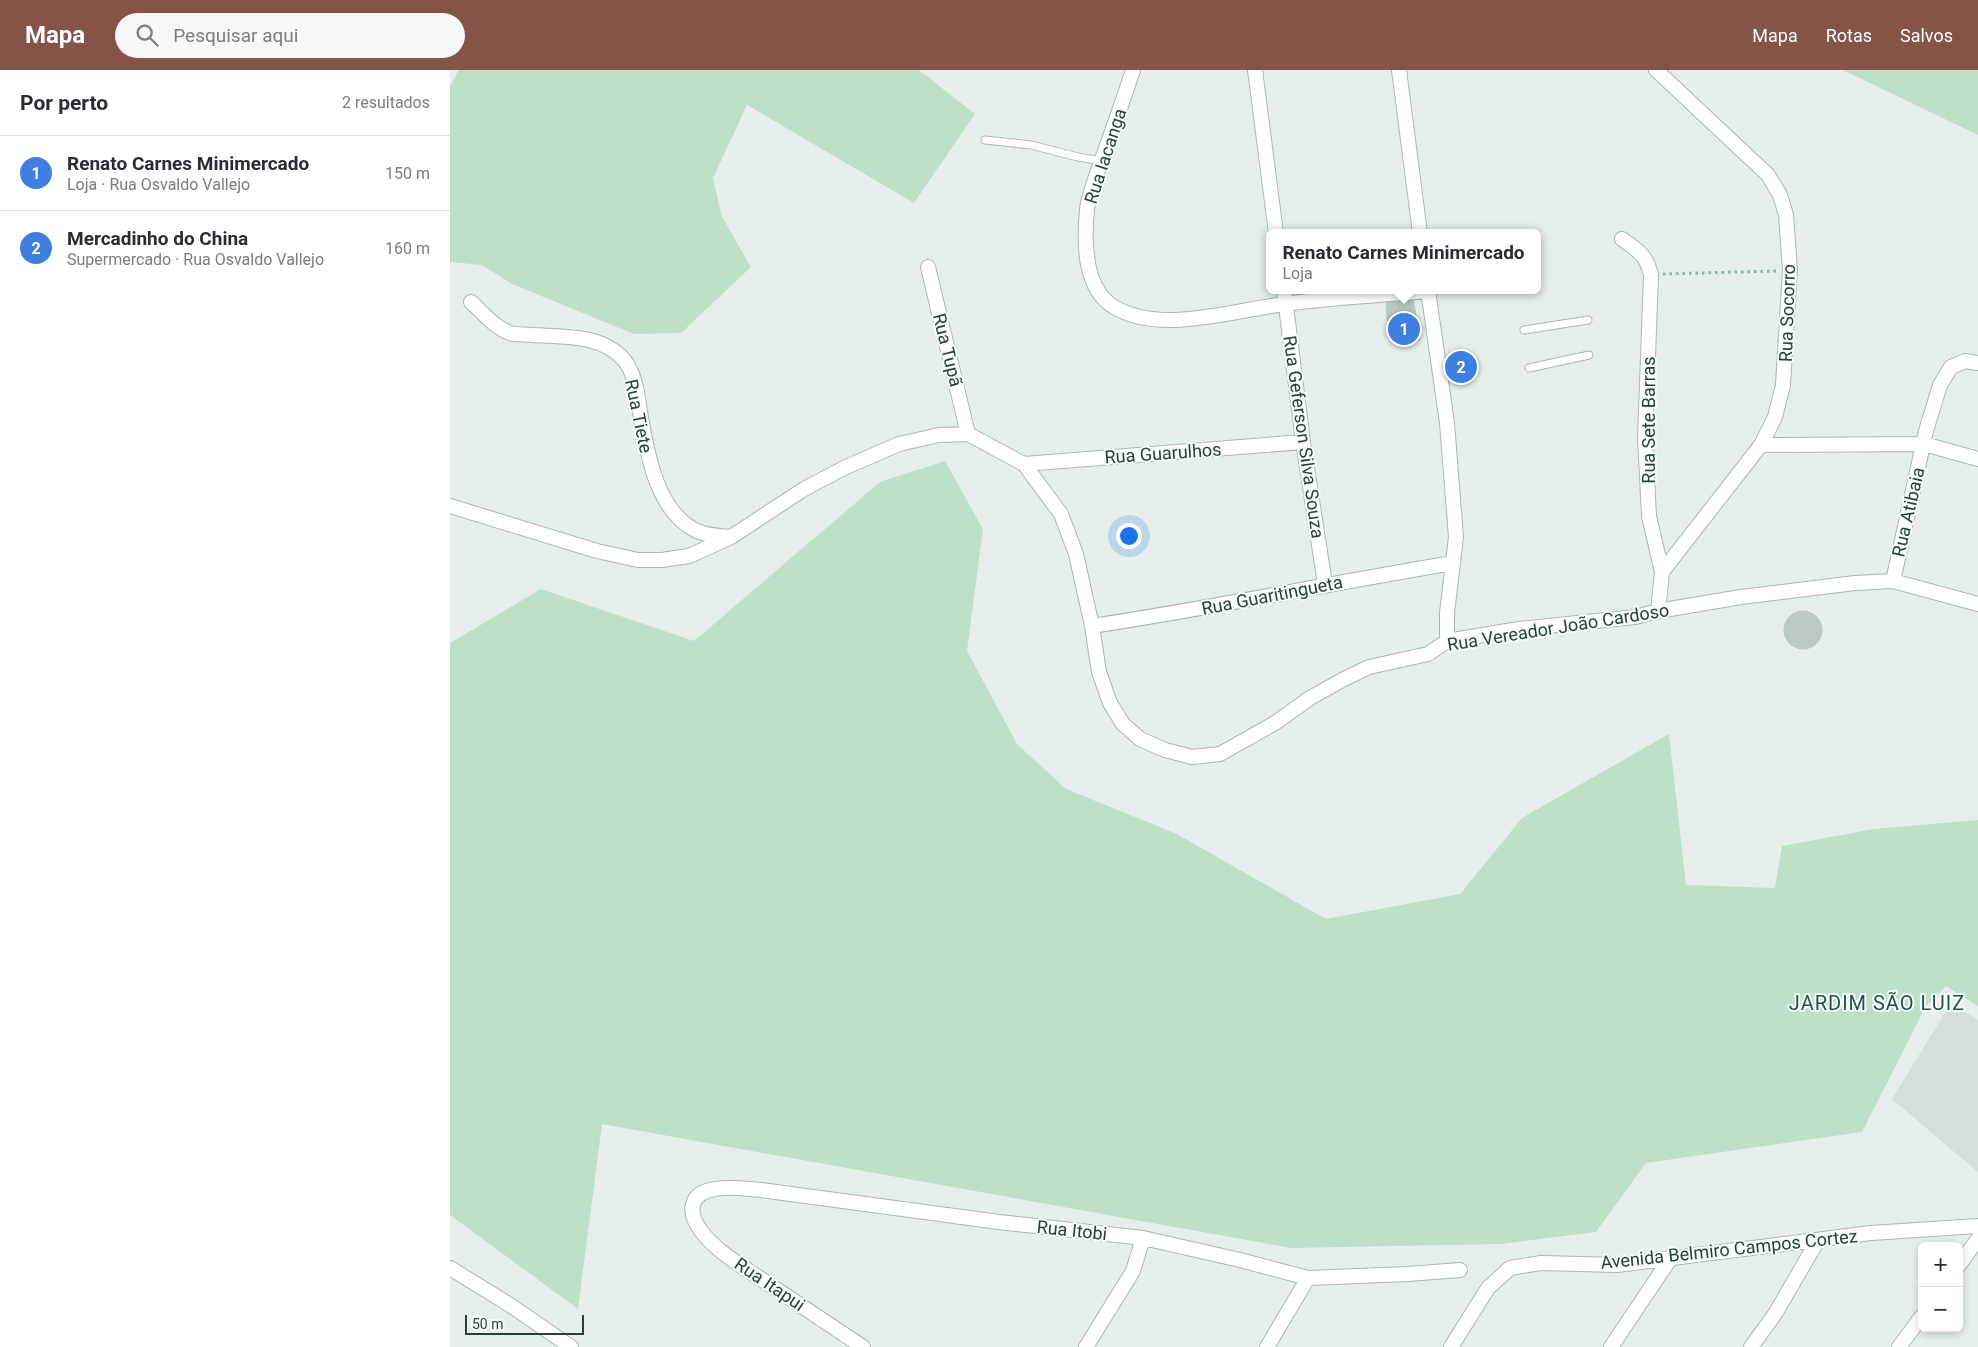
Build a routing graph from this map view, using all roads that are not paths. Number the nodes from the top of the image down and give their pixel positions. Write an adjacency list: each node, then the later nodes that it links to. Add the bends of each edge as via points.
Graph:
1 (1134, 70): 6 (street, Rua Iacanga)
2 (1255, 70): 7 (street)
3 (1399, 70): 8 (street)
4 (1656, 70): 23 (street, Rua Socorro, via 1768,175 1780,195 1786,215 1790,270 1784,385 1775,417)
5 (985, 140): 6 (lane, via 1031,145)
6 (1102, 161): 13 (street, Rua Iacanga, via 1087,208 1086,246 1090,273 1100,293 1113,306 1132,315 1156,320 1198,318)
7 (1275, 229)
8 (1419, 229)
9 (1622, 239): 29 (street, Rua Sete Barras, via 1641,253 1648,262 1651,275 1645,438 1649,516)
10 (928, 267): 20 (street, Rua Tupã)
11 (1346, 294): 13 (street, Rua Iacanga)
12 (1429, 294): 28 (street, via 1453,483 1456,537)
13 (1285, 297): 21 (street, Rua Geferson Silva Souza)
14 (471, 302): 27 (street, Rua Tiete, via 492,322 512,334 572,337 599,342 615,351 626,363 636,390 647,456 660,490 672,509 698,532)
15 (1588, 320): 16 (lane)
16 (1524, 330)
17 (1590, 355): 19 (lane)
18 (1978, 363): 22 (street, Rua Atibaia, via 1965,361 1951,367 1940,385)
19 (1529, 368)
20 (968, 434): 25 (street); 27 (street, via 939,435 899,444 846,467 804,489)
21 (1303, 442): 25 (street, Rua Guarulhos); 31 (street, Rua Geferson Silva Souza)
22 (1924, 444): 23 (street); 24 (street); 30 (street, Rua Atibaia)
23 (1761, 445): 29 (street, Rua Socorro)
24 (1978, 459)
25 (1024, 464): 34 (street, Rua Vereador João Cardoso, via 1061,514 1076,554)
26 (453, 509): 27 (street, via 638,560 689,556)
27 (731, 538)
28 (1452, 563): 31 (street, Rua Guaritingueta); 35 (street)
29 (1662, 572): 33 (street, Rua Sete Barras)
30 (1893, 581): 32 (street, Rua Vereador João Cardoso); 33 (street, Rua Vereador João Cardoso, via 1741,597)
31 (1325, 584): 34 (street, Rua Guaritingueta, via 1193,611)
32 (1978, 604)
33 (1658, 611): 35 (street, Rua Vereador João Cardoso, via 1635,617 1519,629)
34 (1092, 626): 35 (street, Rua Vereador João Cardoso, via 1099,672 1110,703 1123,724 1140,739 1192,757 1220,754 1344,679 1369,667 1428,654)
35 (1447, 641)
36 (692, 1209): 38 (street, Rua Itobi, via 696,1198 705,1191 736,1188); 48 (street, Rua Itapui, via 698,1227 717,1247)
37 (1978, 1226): 40 (street, Avenida Belmiro Campos Cortez, via 1871,1232)
38 (1143, 1238): 45 (street, Rua Itobi); 49 (street, via 1132,1271)
39 (1978, 1239): 42 (street)
40 (1818, 1240): 41 (street, Avenida Belmiro Campos Cortez); 53 (street, via 1775,1314)
41 (1670, 1259): 51 (street, Avenida Belmiro Campos Cortez, via 1616,1265 1541,1263 1510,1268 1488,1288); 52 (street)
42 (1963, 1260)
43 (450, 1268): 47 (street)
44 (1460, 1270): 45 (street, Rua Itobi)
45 (1308, 1278): 50 (street)
46 (1918, 1321): 54 (street)
47 (571, 1347)
48 (863, 1347)
49 (1086, 1347)
50 (1267, 1347)
51 (1451, 1347)
52 (1611, 1347)
53 (1751, 1347)
54 (1899, 1347)

